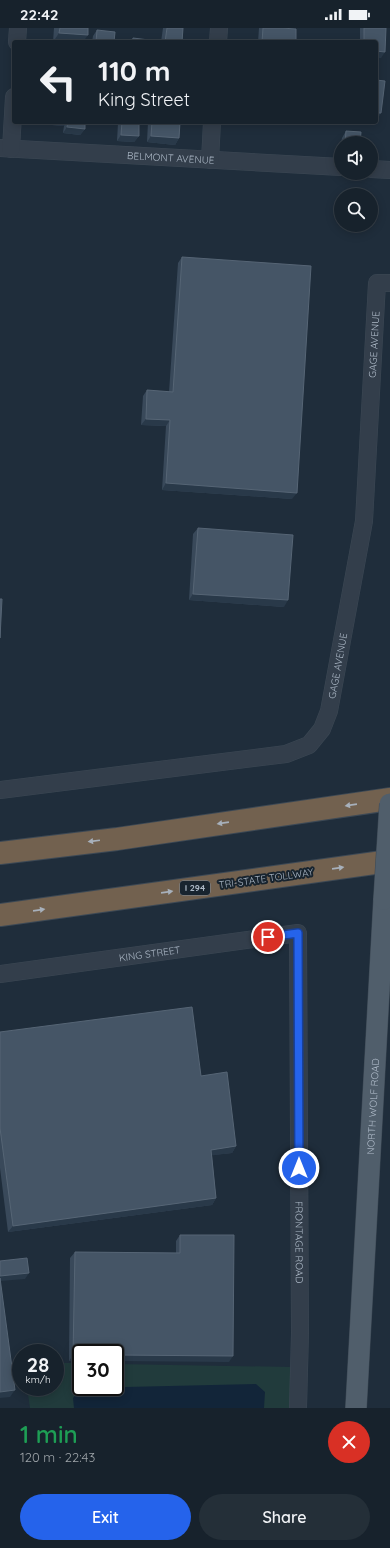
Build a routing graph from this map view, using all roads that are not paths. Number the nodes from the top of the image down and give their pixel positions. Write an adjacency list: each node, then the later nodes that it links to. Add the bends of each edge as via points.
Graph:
1 (18, 28): 3 (street)
2 (219, 28): 4 (street)
3 (17, 40)
4 (218, 40)
5 (12, 110): 7 (street)
6 (212, 124): 8 (street)
7 (6, 148): 8 (street, BELMONT AVENUE)
8 (210, 160): 9 (street, BELMONT AVENUE)
9 (334, 168)
10 (378, 169): 11 (street)
11 (390, 170)
12 (390, 283): 13 (street, GAGE AVENUE, via 377,283 364,521 329,711 322,729 309,744 286,754)
13 (0, 790)
14 (390, 799): 16 (highway, one-way to 16)
15 (390, 804): 22 (main road, NORTH WOLF ROAD, bridge)
16 (0, 853)
17 (390, 861): 18 (highway, TRI-STATE TOLLWAY / I 294, one-way to 17)
18 (0, 915)
19 (298, 933): 20 (street, KING STREET); 21 (street, FRONTAGE ROAD)
20 (0, 974)
21 (298, 1408)
22 (356, 1408)

